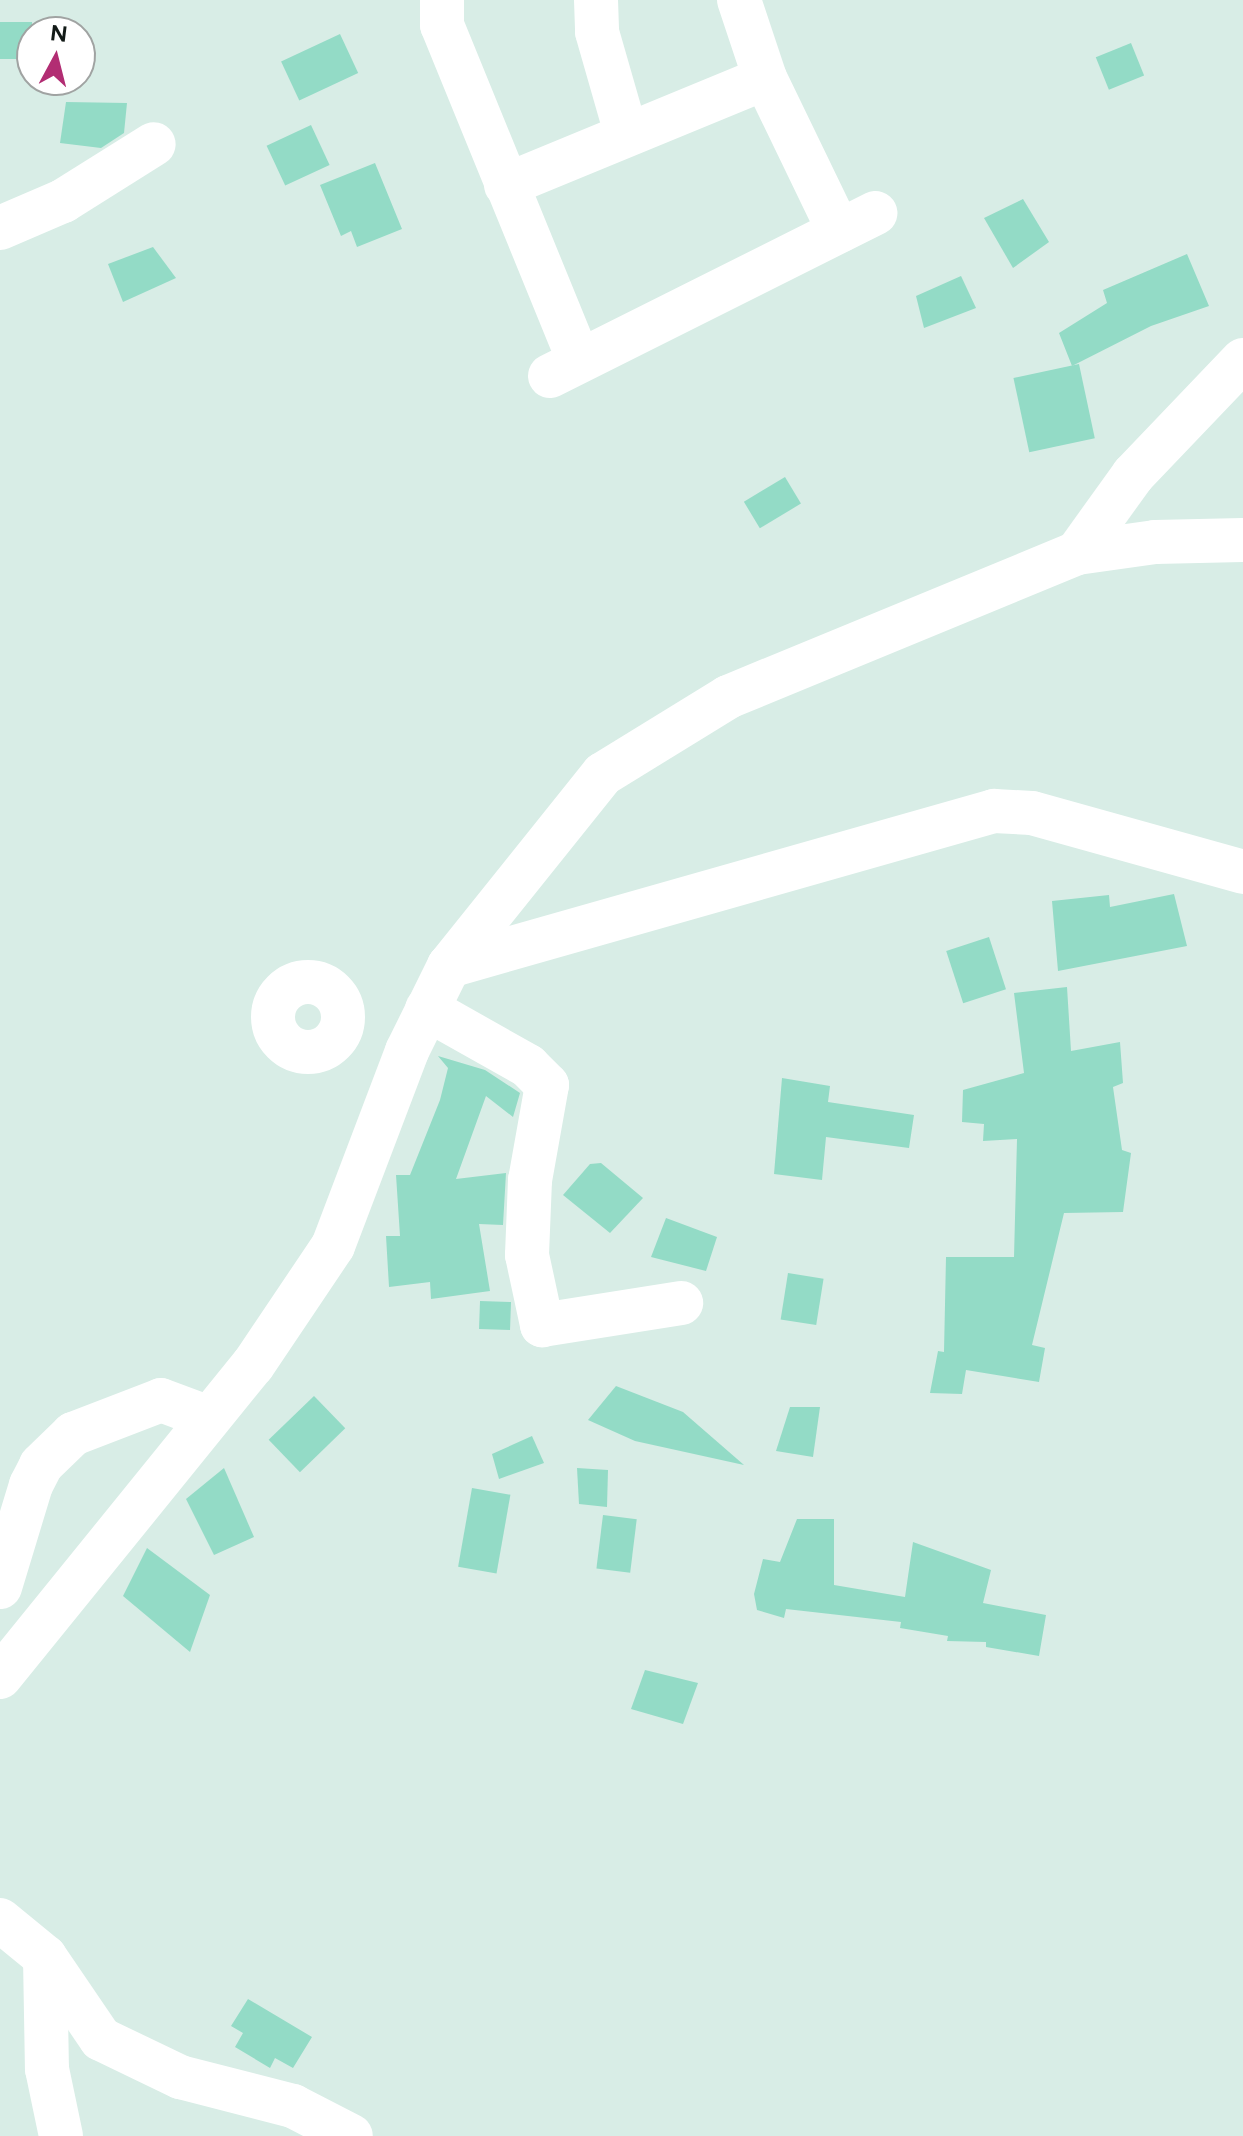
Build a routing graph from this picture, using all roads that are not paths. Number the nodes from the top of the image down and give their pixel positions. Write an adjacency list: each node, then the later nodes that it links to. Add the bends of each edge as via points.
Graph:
1 (442, 0): 7 (street, via 442,25)
2 (596, 0): 5 (street, via 597,32)
3 (739, 0): 4 (street)
4 (765, 78): 5 (street); 7 (street, via 858,222 564,368)
5 (626, 133): 7 (street)
6 (154, 144): 8 (street, via 63,201)
7 (506, 185)
8 (0, 228)
9 (1243, 360): 11 (street, via 1133,475)
10 (1243, 540): 11 (street, via 1155,542)
11 (1077, 553): 13 (street, via 850,642 728,697 603,774)
12 (1243, 872): 13 (street, via 1032,813 994,811)
13 (449, 966): 14 (street)
14 (427, 1009): 16 (street); 17 (street, via 528,1066 547,1085 530,1180 527,1255 542,1325)
15 (342, 1028): 16 (street)
16 (407, 1051): 18 (street, via 333,1246 253,1365)
17 (681, 1303)
18 (209, 1418): 19 (street, via 161,1400 142,1405 73,1434); 21 (street)
19 (16, 1487): 20 (street)
20 (0, 1587)
21 (0, 1677)
22 (0, 1920): 23 (street)
23 (45, 1957): 24 (street, via 47,2069); 25 (street, via 101,2039 180,2077 293,2106)
24 (61, 2136)
25 (351, 2136)

